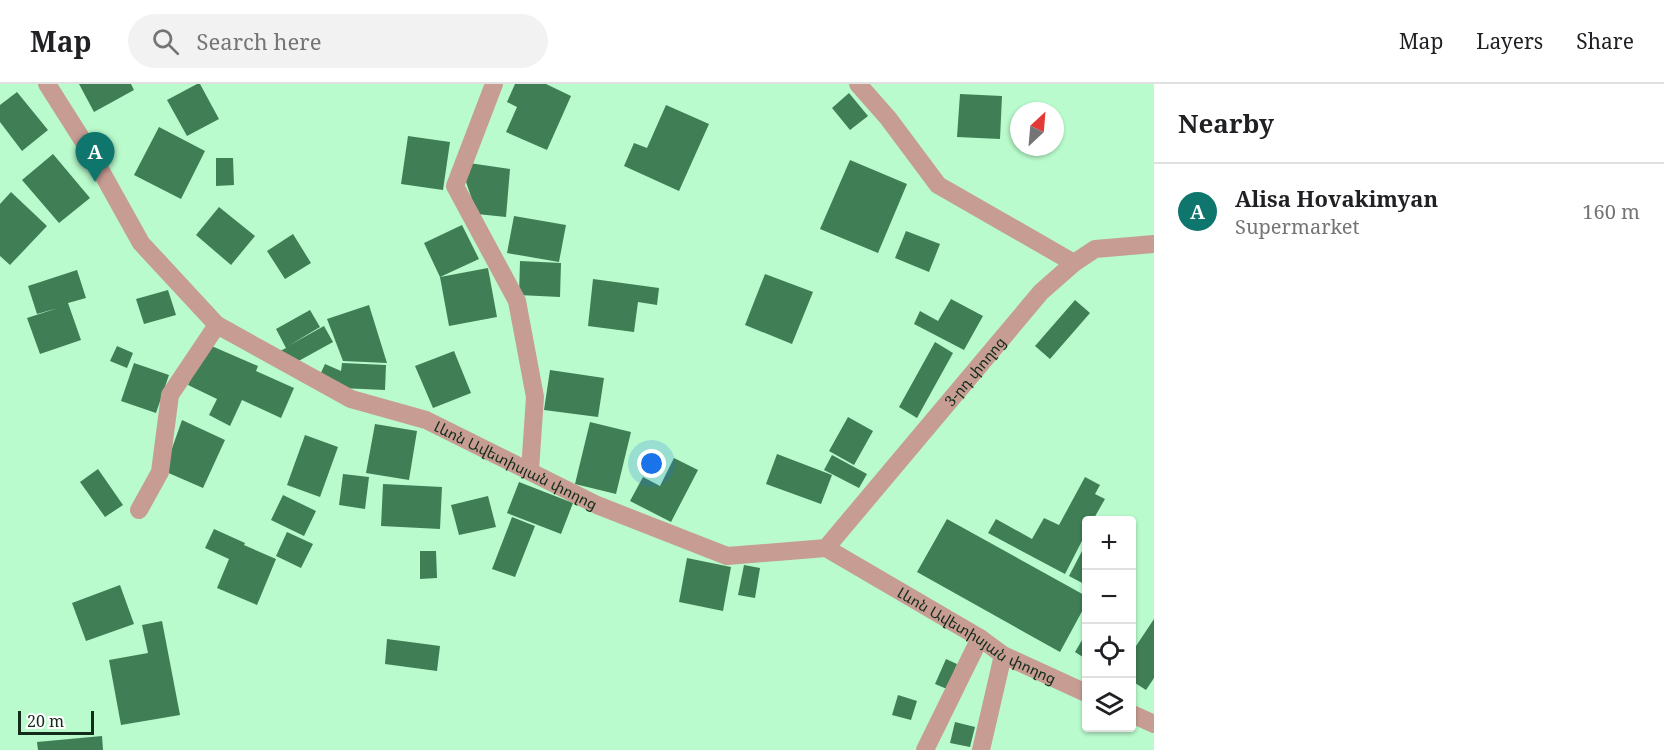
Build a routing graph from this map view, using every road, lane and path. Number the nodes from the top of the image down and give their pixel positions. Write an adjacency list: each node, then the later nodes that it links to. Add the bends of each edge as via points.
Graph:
1 (47, 84): 6 (street, Լևոն Ավետիսյան փողոց, via 141,243)
2 (494, 84): 7 (street, via 455,186 517,301 535,397)
3 (858, 84): 5 (street, via 939,184)
4 (1154, 244): 5 (street, 3-րդ փողոց, via 1095,249)
5 (1074, 263): 9 (street, 3-րդ փողոց, via 1041,292)
6 (217, 325): 7 (street, Լևոն Ավետիսյան փողոց, via 351,399 426,420); 8 (street, via 170,395 159,472)
7 (530, 470): 9 (street, Լևոն Ավետիսյան փողոց, via 597,505 727,556)
8 (139, 510)
9 (826, 548): 10 (street, Լևոն Ավետիսյան փողոց)
10 (980, 638): 11 (street, Լևոն Ավետիսյան փողոց); 15 (street)
11 (1002, 655): 12 (street, Լևոն Ավետիսյան փողոց); 16 (street)
12 (1082, 691)
13 (1136, 716): 14 (street)
14 (1154, 724)
15 (924, 750)
16 (981, 750)

